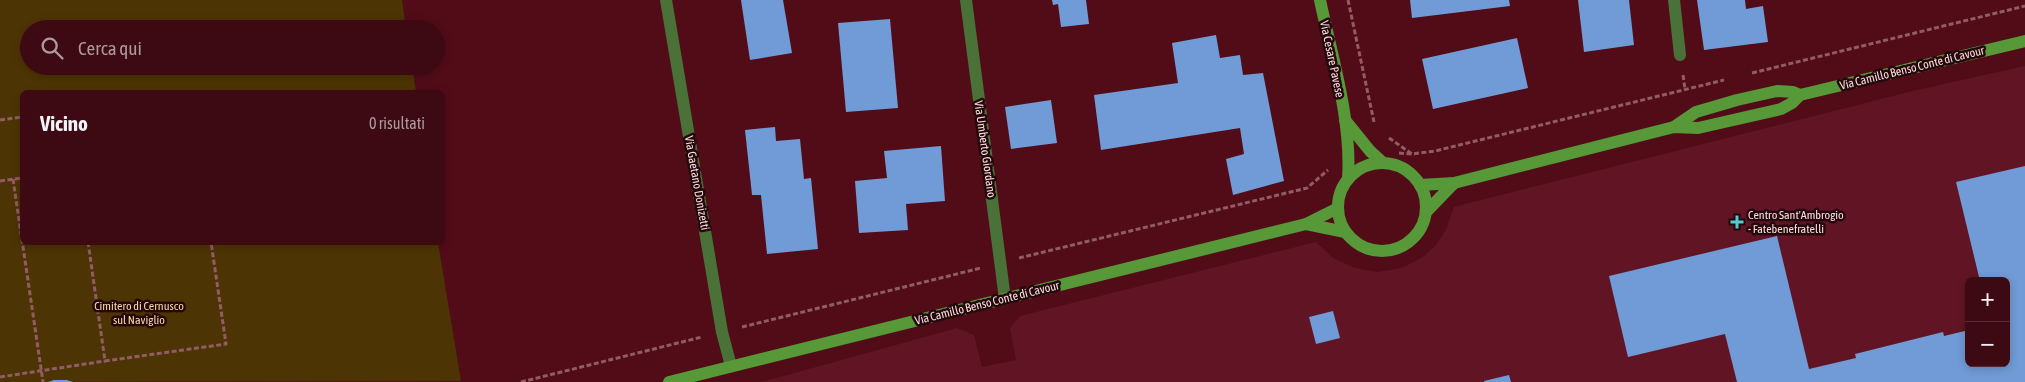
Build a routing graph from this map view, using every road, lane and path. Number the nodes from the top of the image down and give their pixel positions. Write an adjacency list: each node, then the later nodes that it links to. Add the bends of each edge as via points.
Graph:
1 (666, 0): 38 (street, Via Gaetano Donizetti)
2 (966, 0): 36 (street, Via Umberto Giordano)
3 (1320, 0): 13 (street, Via Cesare Pavese)
4 (1348, 0): 16 (path)
5 (1674, 0): 8 (street)
6 (2025, 6): 9 (path)
7 (2025, 41): 11 (street, Via Camillo Benso Conte di Cavour)
8 (1680, 55)
9 (1750, 74)
10 (1731, 78): 19 (path)
11 (1800, 96): 15 (street, Via Camillo Benso Conte di Cavour, via 1781,109 1698,128); 15 (street, Via Camillo Benso Conte di Cavour, via 1777,91 1737,100 1696,112)
12 (20, 117): 14 (path)
13 (1345, 119): 18 (street, Via Cesare Pavese); 20 (street, Via Cesare Pavese)
14 (0, 120)
15 (1674, 127): 26 (street, Via Camillo Benso Conte di Cavour)
16 (1375, 128)
17 (1382, 133): 19 (path)
18 (1370, 151): 19 (path); 21 (street, Via Cesare Pavese)
19 (1412, 154)
20 (1349, 160): 24 (street, Via Cesare Pavese); 36 (path, via 1329,169 1307,188)
21 (1383, 163): 24 (street, via 1365,166); 27 (street, via 1406,170)
22 (20, 178): 23 (path)
23 (13, 179): 25 (path); 31 (path)
24 (1348, 179): 28 (street, via 1339,194)
25 (0, 181)
26 (1454, 183): 27 (street, Via Camillo Benso Conte di Cavour); 29 (street)
27 (1420, 185): 29 (street)
28 (1338, 208): 30 (street, Via Camillo Benso Conte di Cavour); 32 (street)
29 (1426, 212): 32 (street, via 1418,233 1395,250 1382,252 1366,248)
30 (1306, 224): 32 (street, Via Camillo Benso Conte di Cavour); 37 (street, Via Camillo Benso Conte di Cavour)
31 (20, 227)
32 (1345, 232)
33 (23, 245): 41 (path)
34 (88, 245): 39 (path)
35 (211, 245): 39 (path, via 226,344)
36 (1000, 263): 37 (street, Via Umberto Giordano); 38 (path)
37 (1005, 299): 40 (street, Via Camillo Benso Conte di Cavour)
38 (722, 332): 40 (street, Via Gaetano Donizetti); 44 (path)
39 (105, 361): 41 (path)
40 (731, 366): 45 (street, Via Camillo Benso Conte di Cavour)
41 (41, 371): 42 (path); 43 (path)
42 (0, 377)
43 (43, 382)
44 (521, 382)
45 (669, 382)

